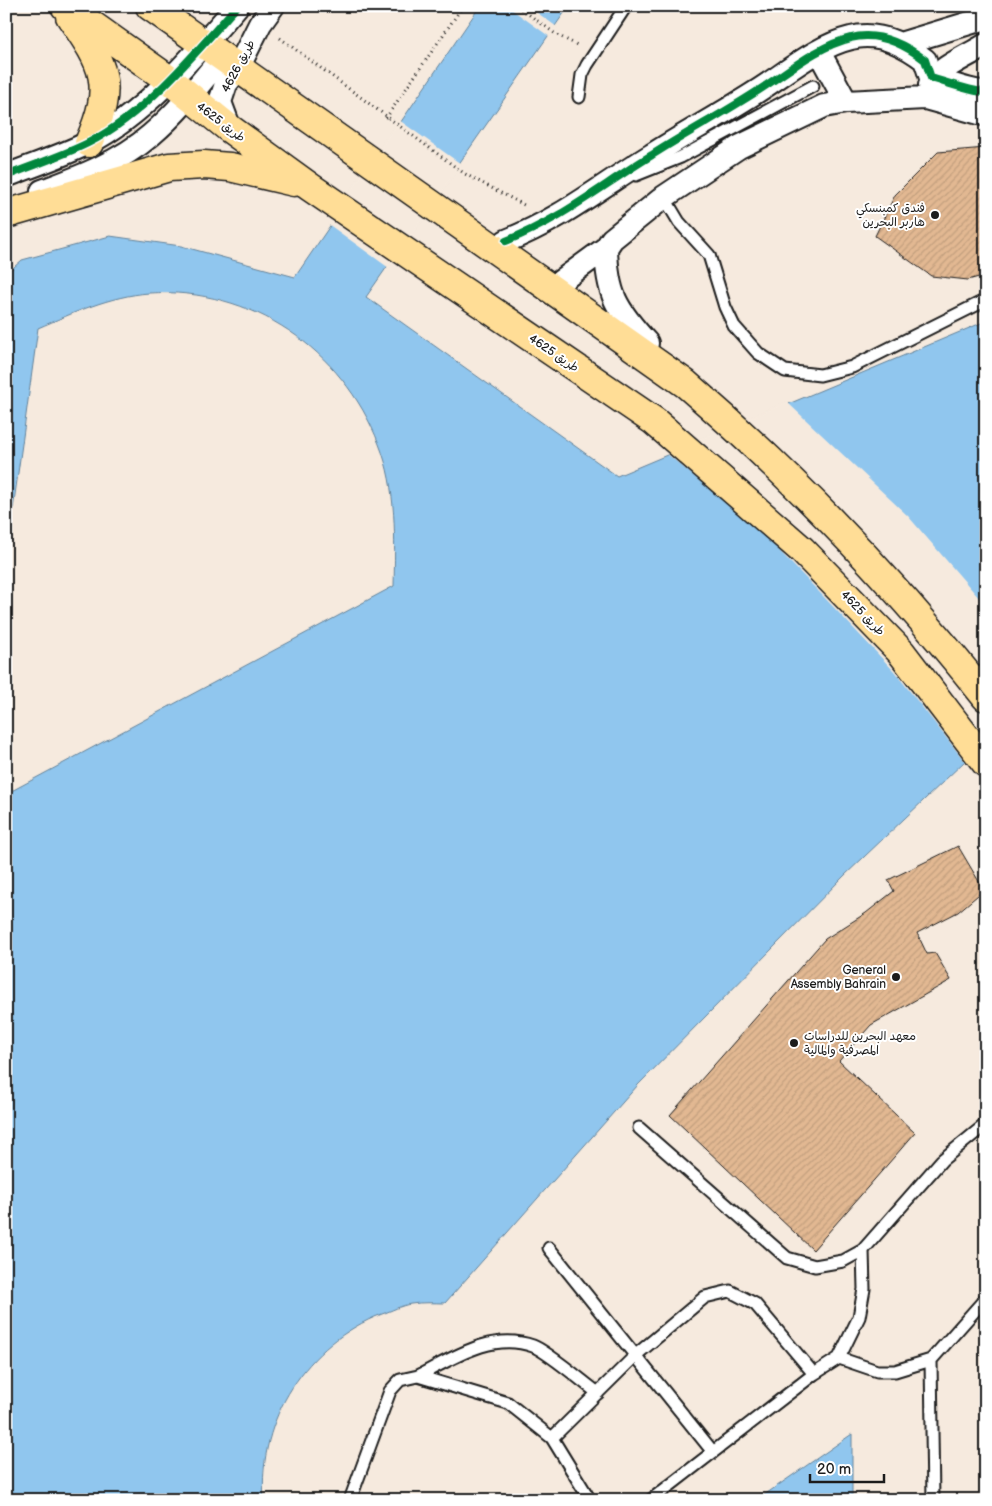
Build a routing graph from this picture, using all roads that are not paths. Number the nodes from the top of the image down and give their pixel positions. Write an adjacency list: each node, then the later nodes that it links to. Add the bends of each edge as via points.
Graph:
1 (64, 6): 11 (main road, طريق 4625); 19 (main road, via 101,67 104,101)
2 (150, 6): 10 (main road)
3 (237, 6): 10 (street, طريق 4626)
4 (626, 6): 14 (lane, via 594,52 582,75)
5 (266, 15): 10 (street, طريق 4626)
6 (986, 18): 7 (street)
7 (900, 44): 9 (street, via 874,36 851,38); 12 (street, via 925,60)
8 (986, 45): 12 (street)
9 (819, 52): 16 (street); 21 (street)
10 (220, 57): 11 (street, طريق 4626); 15 (street); 18 (street, طريق 4626, via 226,84 220,102); 25 (main road)
11 (168, 79): 15 (main road, طريق 4625); 19 (street, طريق 4626, via 136,112)
12 (928, 88): 13 (street, via 957,84 974,92); 16 (street); 17 (street)
13 (986, 92)
14 (579, 96)
15 (189, 97): 18 (main road, طريق 4625); 24 (street, via 131,150)
16 (846, 102): 23 (street, via 824,106 758,137)
17 (986, 115)
18 (230, 130): 22 (main road, طريق 4625)
19 (89, 143): 20 (street, طريق 4626)
20 (6, 176)
21 (613, 182): 26 (street, via 553,220); 27 (lane, via 681,157 816,91 630,216)
22 (310, 187): 24 (main road, via 230,167 204,164 169,167); 33 (main road, طريق 4625, via 654,421 802,550 900,652)
23 (664, 197): 27 (street); 29 (lane, via 679,222 709,254 734,326 758,353 785,371 820,374 852,367)
24 (6, 212)
25 (461, 226): 26 (street, via 483,228); 31 (main road, via 686,384)
26 (506, 241): 28 (street)
27 (609, 244): 28 (street); 30 (street, via 608,277 616,303)
28 (561, 281): 30 (street)
29 (986, 300)
30 (647, 343): 31 (street, via 704,385 722,406)
31 (724, 417): 32 (main road, via 831,521 930,626)
32 (986, 697)
33 (986, 763)
34 (986, 1124): 37 (lane, via 942,1160)
35 (639, 1128): 37 (lane, via 787,1258 815,1266 844,1261)
36 (549, 1248): 39 (lane)
37 (863, 1250): 40 (lane, via 864,1289 859,1317)
38 (986, 1298): 41 (lane)
39 (636, 1355): 42 (lane, via 705,1297 730,1291 755,1304); 44 (lane); 46 (lane)
40 (838, 1358): 41 (lane, via 877,1371 895,1372); 42 (lane)
41 (931, 1360): 50 (lane)
42 (814, 1374): 46 (lane)
43 (418, 1376): 44 (lane, via 478,1346 508,1341 534,1346); 45 (lane, via 508,1403); 47 (lane, via 400,1380 390,1392)
44 (598, 1393): 45 (lane)
45 (552, 1438): 48 (lane)
46 (713, 1452): 49 (lane)
47 (350, 1500)
48 (590, 1500)
49 (650, 1500)
50 (933, 1500)

